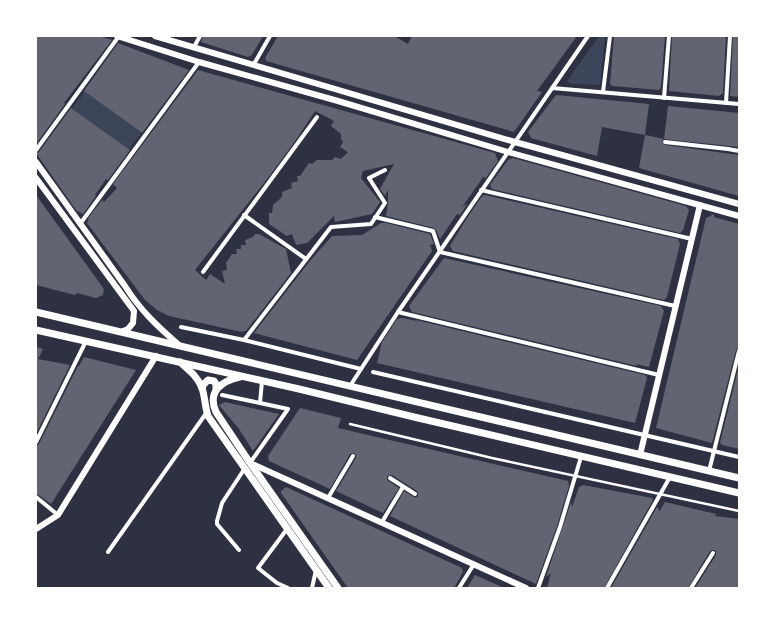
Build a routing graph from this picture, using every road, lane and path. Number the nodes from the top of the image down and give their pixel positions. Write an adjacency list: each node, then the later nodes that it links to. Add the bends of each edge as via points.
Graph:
1 (118, 36): 10 (street); 20 (street)
2 (155, 36): 9 (street)
3 (200, 36): 9 (street)
4 (270, 36): 11 (street)
5 (588, 36): 12 (street)
6 (610, 36): 13 (street)
7 (669, 36): 14 (street)
8 (730, 36): 15 (street)
9 (194, 47): 11 (street)
10 (198, 62): 22 (street); 32 (street)
11 (254, 64): 18 (street)
12 (552, 88): 13 (street); 18 (street)
13 (603, 92): 14 (street)
14 (664, 98): 15 (street)
15 (726, 103): 16 (street)
16 (739, 104)
17 (317, 117): 29 (street)
18 (515, 142): 22 (street); 27 (street)
19 (665, 142): 21 (street)
20 (36, 150)
21 (739, 151)
22 (508, 152): 26 (street); 28 (street)
23 (36, 162): 32 (street)
24 (385, 170): 31 (street, via 369,178 385,203)
25 (36, 178): 33 (street)
26 (481, 190): 34 (street); 35 (street)
27 (739, 204)
28 (700, 205): 30 (street); 34 (street)
29 (244, 215): 36 (street); 37 (street)
30 (739, 216)
31 (375, 217): 35 (street, via 433,231); 36 (street, via 371,224 331,227)
32 (80, 224): 33 (street); 46 (street, via 136,303 151,321)
33 (74, 231): 43 (street, via 134,311 133,323)
34 (692, 240): 38 (street)
35 (440, 252): 38 (street); 40 (street)
36 (306, 259): 44 (street)
37 (203, 272)
38 (675, 306): 52 (street)
39 (36, 312): 43 (main road)
40 (398, 312): 50 (street); 52 (street)
41 (181, 327): 44 (street)
42 (36, 330): 45 (main road)
43 (121, 332): 46 (main road)
44 (244, 340): 50 (street)
45 (86, 341): 48 (main road); 62 (street)
46 (179, 345): 55 (main road)
47 (739, 351): 63 (street)
48 (156, 356): 49 (main road); 81 (street)
49 (178, 361): 53 (main road); 56 (main road, via 192,372)
50 (361, 369): 55 (street)
51 (373, 372): 61 (street)
52 (659, 375): 61 (street)
53 (243, 377): 54 (main road); 57 (main road, via 225,382)
54 (262, 380): 58 (street); 66 (main road)
55 (350, 386): 64 (main road)
56 (202, 388): 57 (main road, via 208,380 214,381); 59 (main road)
57 (219, 393): 58 (street); 68 (main road, via 213,398 213,405)
58 (260, 403): 68 (street, via 288,409)
59 (207, 412): 68 (main road); 86 (street)
60 (350, 424): 70 (lane, via 484,457)
61 (645, 435): 63 (street); 64 (street)
62 (36, 442)
63 (715, 452): 67 (street); 69 (street)
64 (640, 455): 69 (main road)
65 (353, 456): 79 (street)
66 (581, 456): 70 (street); 71 (main road)
67 (739, 457)
68 (247, 466): 79 (street); 84 (main road); 85 (street, via 222,503 217,521); 93 (main road)
69 (709, 471): 73 (main road)
70 (576, 476): 77 (lane); 96 (street)
71 (670, 477): 75 (main road); 77 (street)
72 (390, 478): 74 (street)
73 (739, 478)
74 (403, 487): 76 (street); 82 (street)
75 (739, 493)
76 (415, 494)
77 (661, 494): 80 (lane); 97 (street)
78 (36, 497): 81 (street)
79 (328, 498): 82 (street)
80 (739, 511)
81 (58, 515): 83 (street)
82 (382, 522): 88 (street)
83 (36, 529)
84 (287, 530): 89 (main road); 90 (street, via 258,568)
85 (238, 550)
86 (108, 552)
87 (713, 553): 98 (street)
88 (474, 564): 94 (street); 95 (street)
89 (316, 570): 91 (street); 92 (main road)
90 (288, 588)
91 (312, 588)
92 (329, 588)
93 (338, 588)
94 (459, 588)
95 (526, 588)
96 (538, 588)
97 (607, 588)
98 (691, 588)

